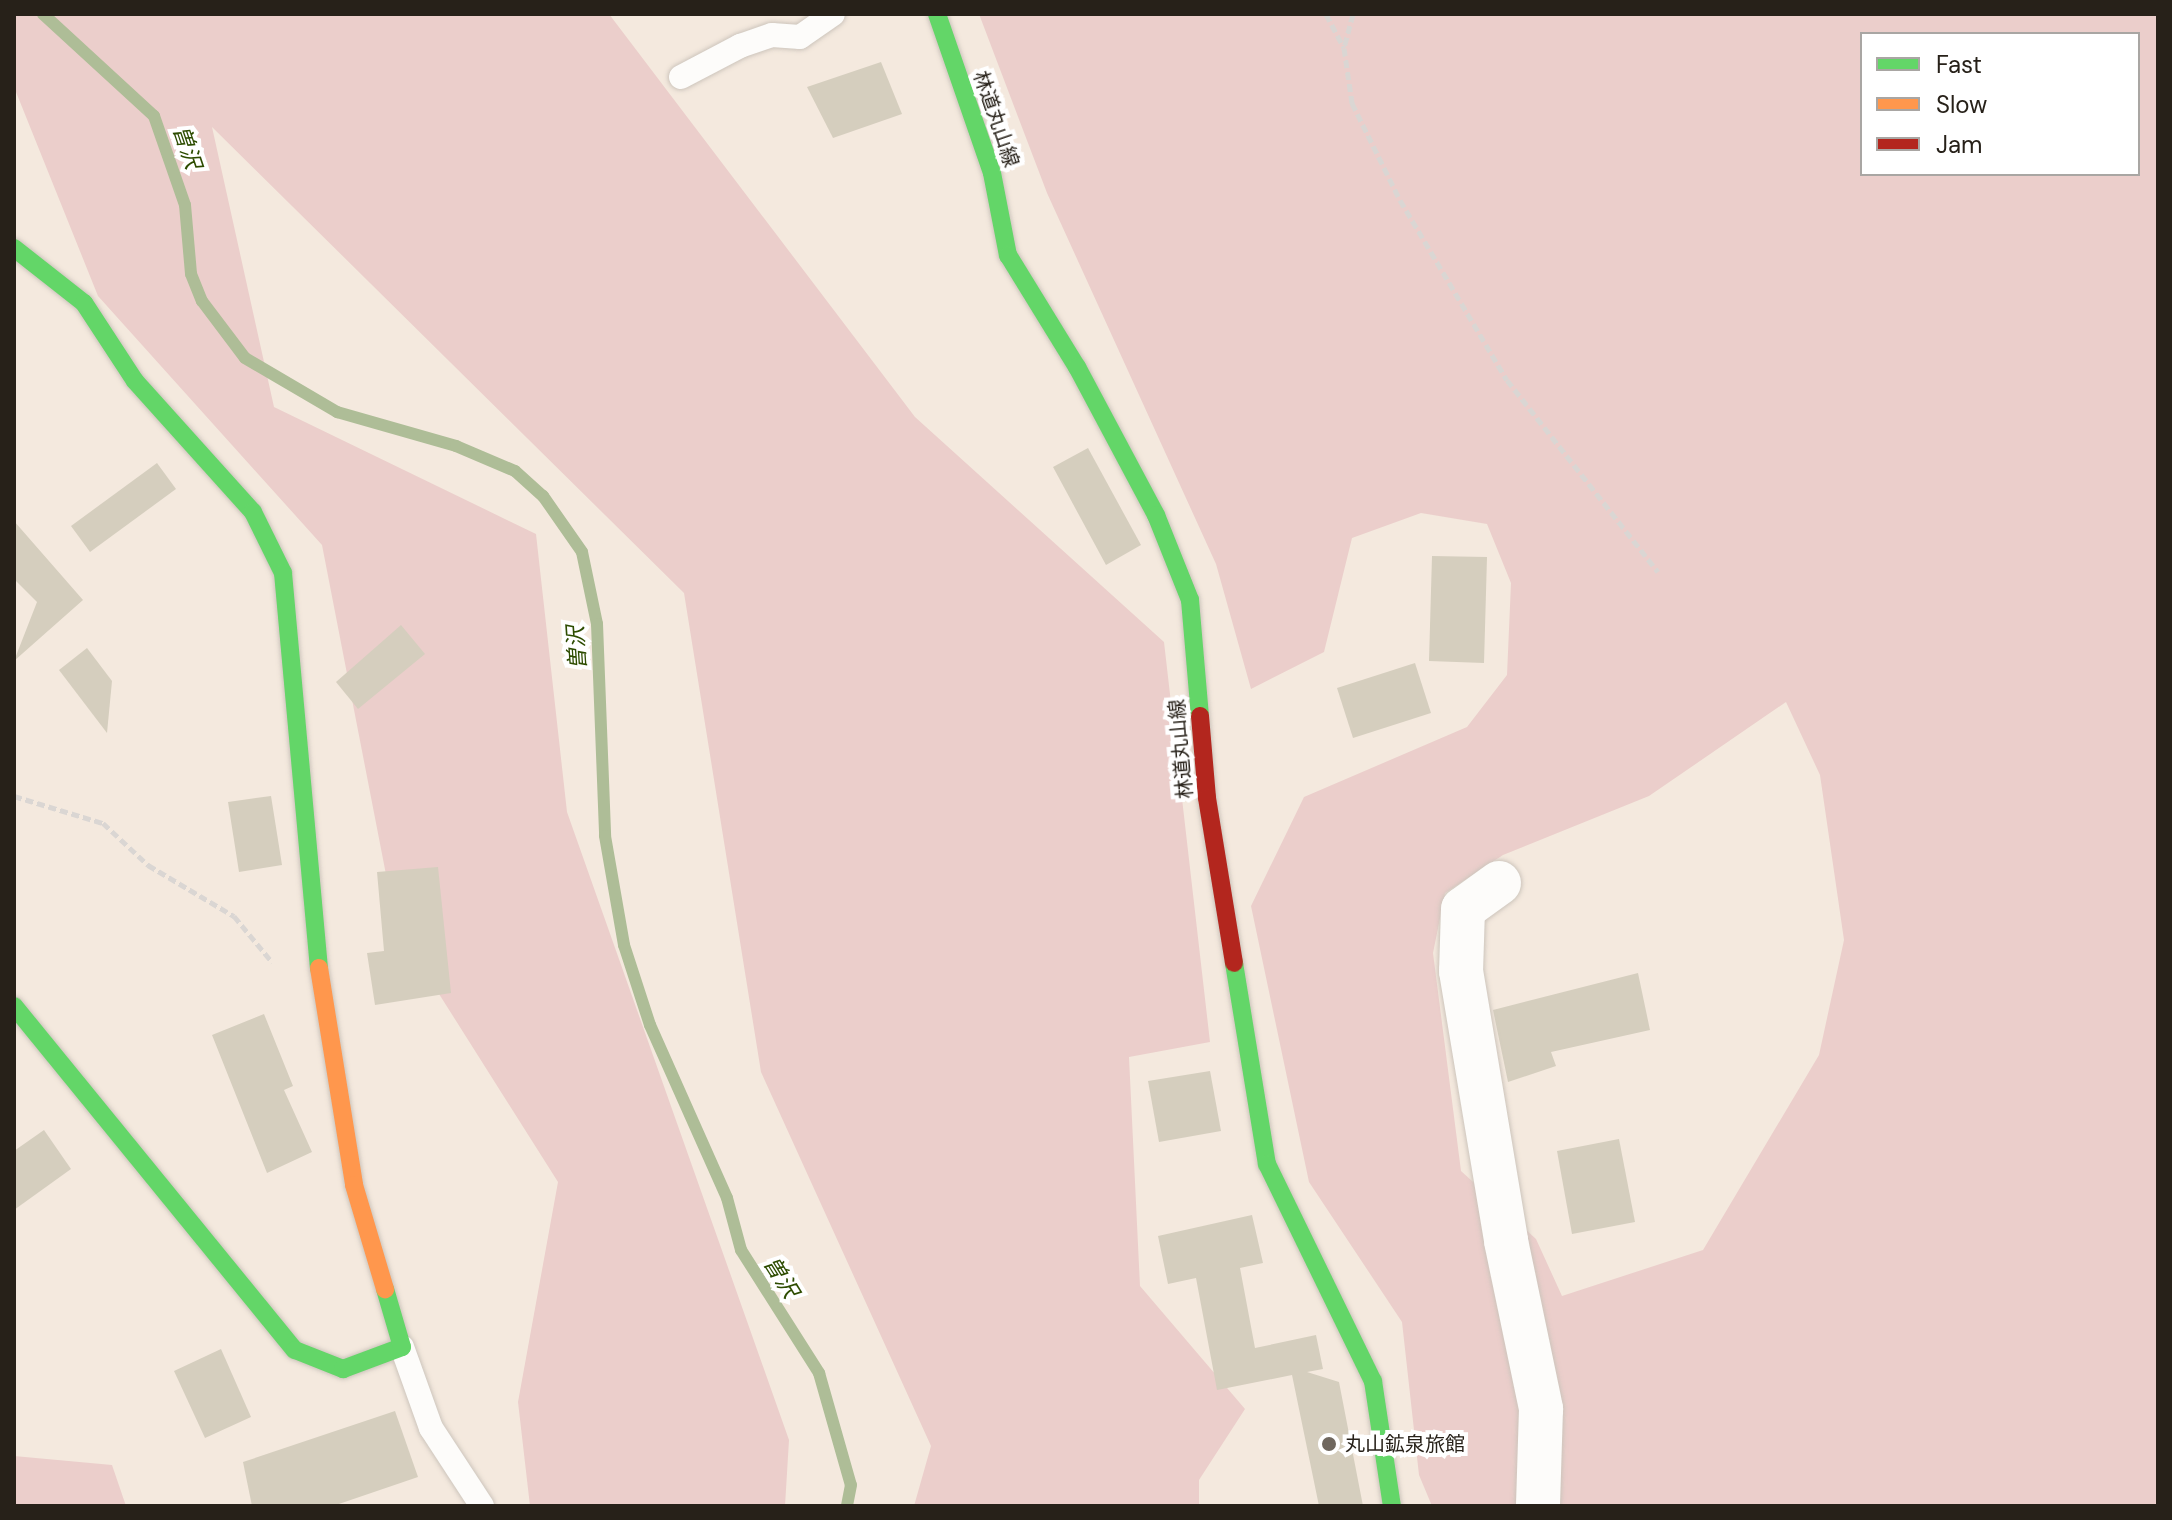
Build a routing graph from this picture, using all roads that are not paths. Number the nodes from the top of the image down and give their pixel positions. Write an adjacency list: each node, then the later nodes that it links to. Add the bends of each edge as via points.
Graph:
1 (833, 14): 3 (lane, via 800,37 772,35)
2 (937, 14): 9 (street, 林道丸山線, via 992,173 1008,255 1077,367 1156,515 1190,600 1207,798 1267,1164 1373,1381)
3 (681, 77)
4 (14, 248): 7 (street, via 84,303 135,381 253,512 283,573 314,934 354,1185)
5 (1499, 883): 10 (street, via 1463,909 1461,971 1506,1241 1541,1409)
6 (14, 1006): 7 (street, via 295,1350 343,1369)
7 (402, 1347): 8 (lane, via 431,1428)
8 (482, 1506)
9 (1392, 1506)
10 (1538, 1506)

